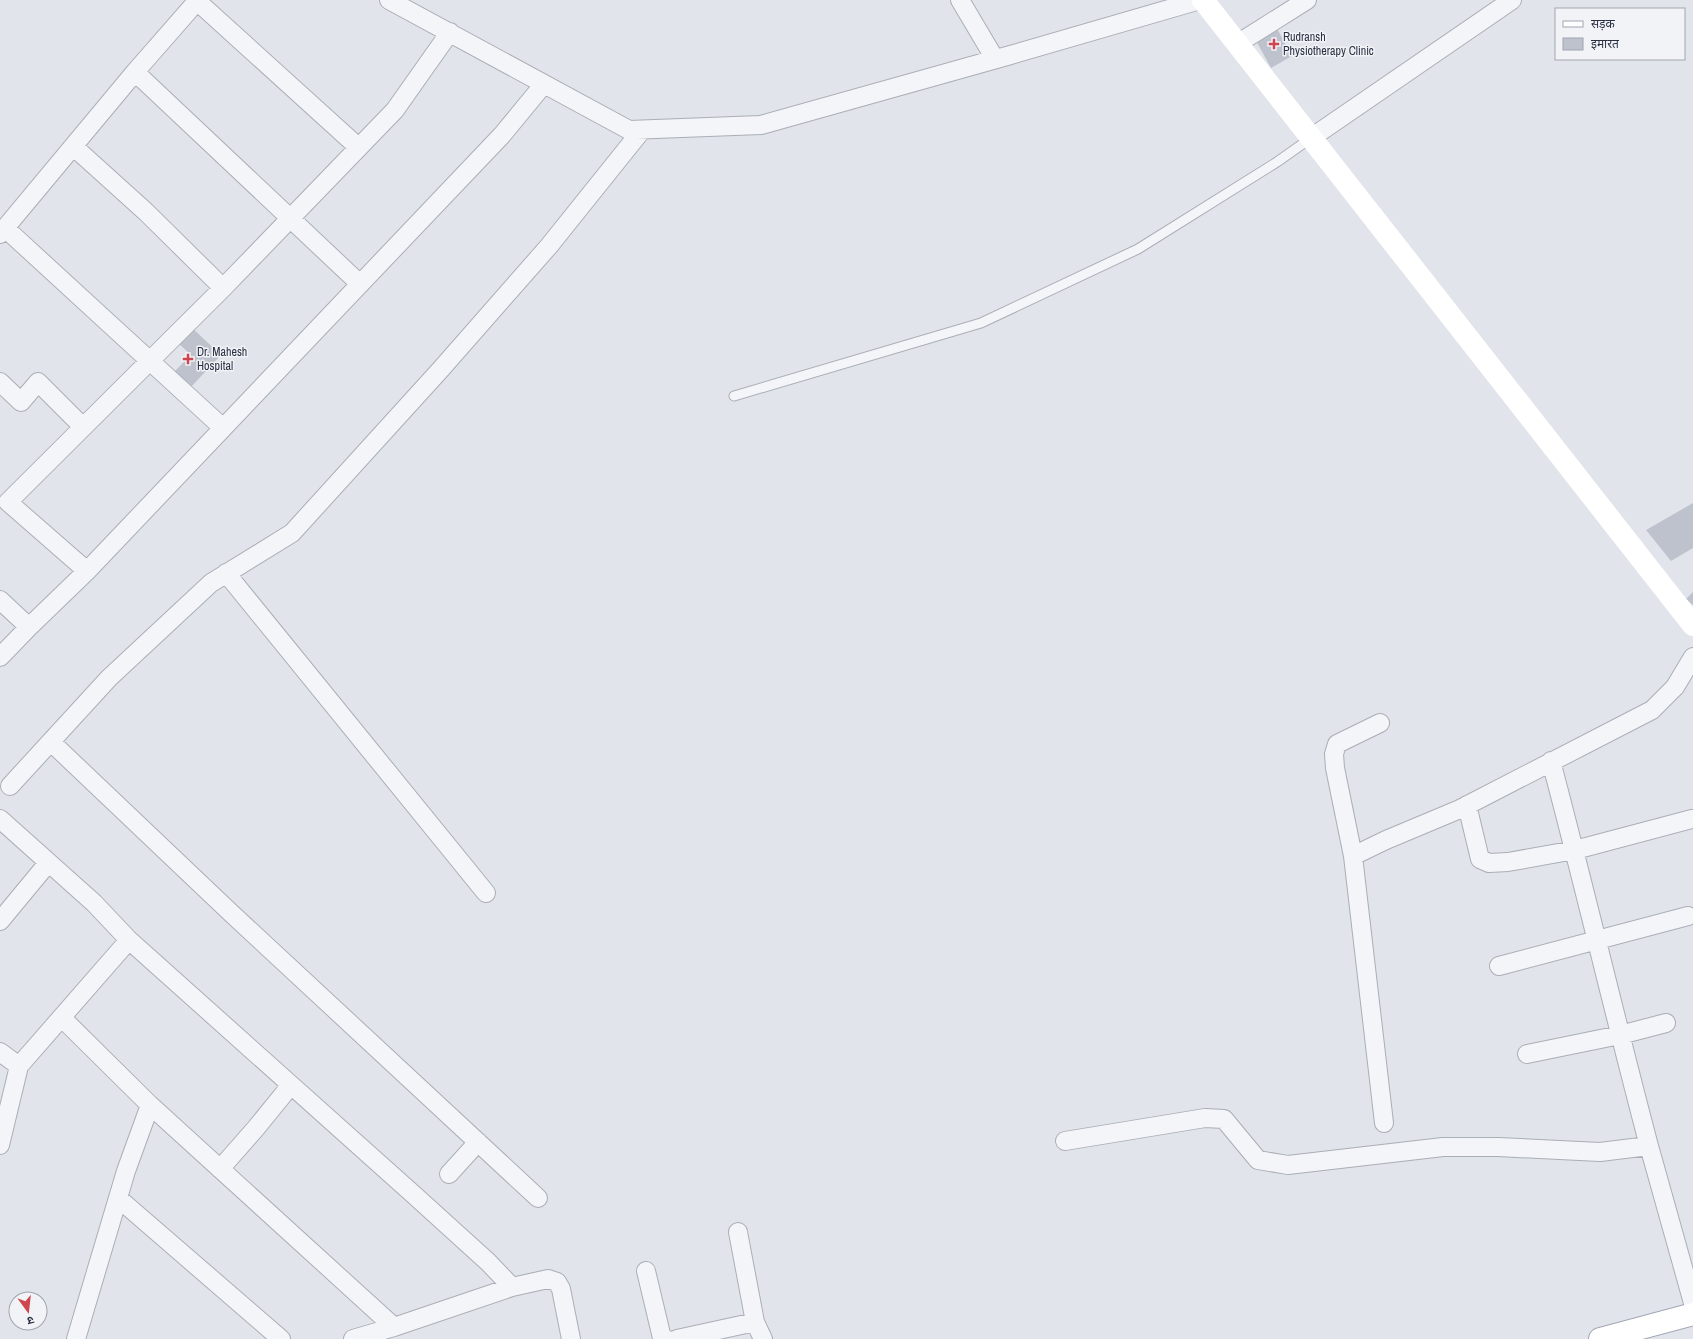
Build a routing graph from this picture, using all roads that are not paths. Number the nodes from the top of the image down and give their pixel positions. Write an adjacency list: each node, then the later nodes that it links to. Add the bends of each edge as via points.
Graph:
1 (389, 0): 7 (street)
2 (960, 0): 9 (street)
3 (1201, 0): 8 (street); 9 (street)
4 (1307, 0): 8 (street)
5 (1512, 0): 13 (street)
6 (198, 1): 10 (street); 15 (street)
7 (450, 32): 11 (street); 15 (street, via 395,110)
8 (1237, 44): 13 (street)
9 (995, 59): 12 (street, via 761,125)
10 (135, 72): 14 (street); 16 (street)
11 (544, 84): 12 (street, via 629,130); 18 (street, via 502,135)
12 (642, 130): 26 (street, via 549,246 292,532)
13 (1311, 138): 22 (lane, via 1138,249 981,323); 28 (street)
14 (74, 146): 17 (street); 19 (street)
15 (358, 147): 16 (street)
16 (290, 218): 18 (street); 19 (street)
17 (2, 231): 20 (street)
18 (360, 284): 24 (street)
19 (223, 288): 20 (street)
20 (150, 361): 23 (street); 24 (street)
21 (0, 382): 23 (street, via 21,402 38,382)
22 (734, 396)
23 (83, 427): 25 (street, via 8,502)
24 (223, 428): 25 (street)
25 (87, 572): 29 (street)
26 (226, 573): 33 (street, via 211,583 109,678); 42 (street)
27 (0, 600): 29 (street)
28 (1693, 625)
29 (29, 627): 31 (street)
30 (1693, 657): 34 (street, via 1675,687 1652,710)
31 (0, 658)
32 (1380, 724): 40 (street, via 1337,744 1334,754)
33 (51, 742): 35 (street); 58 (street)
34 (1551, 762): 36 (street); 39 (street)
35 (10, 786)
36 (1467, 805): 39 (street, via 1478,855 1480,859 1489,863); 40 (street)
37 (0, 819): 41 (street)
38 (1692, 819): 39 (street)
39 (1575, 850): 45 (street)
40 (1353, 856): 56 (street)
41 (48, 863): 44 (street); 46 (street)
42 (486, 893)
43 (1688, 916): 45 (street)
44 (0, 921)
45 (1596, 939): 47 (street); 50 (street)
46 (129, 940): 48 (street); 54 (street)
47 (1499, 966)
48 (62, 1018): 53 (street); 55 (street)
49 (1666, 1022): 50 (street)
50 (1620, 1035): 52 (street); 60 (street)
51 (0, 1052): 53 (street)
52 (1527, 1054)
53 (19, 1066): 59 (street)
54 (291, 1085): 61 (street); 67 (street, via 488,1262)
55 (150, 1105): 61 (street); 63 (street)
56 (1384, 1122)
57 (1065, 1141): 60 (street, via 1205,1118 1224,1118 1258,1160 1288,1165 1443,1147 1600,1152)
58 (478, 1142): 62 (street); 64 (street)
59 (0, 1144)
60 (1649, 1146): 68 (street)
61 (220, 1169): 71 (street)
62 (449, 1174)
63 (118, 1198): 72 (street); 73 (street)
64 (538, 1198)
65 (738, 1232): 70 (street)
66 (646, 1271): 76 (street, via 662,1338)
67 (512, 1287): 71 (street); 75 (street, via 548,1279 558,1282)
68 (1693, 1303)
69 (1693, 1314): 79 (street)
70 (755, 1322): 77 (street); 78 (street)
71 (394, 1327): 74 (street)
72 (76, 1339)
73 (281, 1339)
74 (353, 1339)
75 (571, 1339)
76 (666, 1339)
77 (677, 1339)
78 (763, 1339)
79 (1600, 1339)

